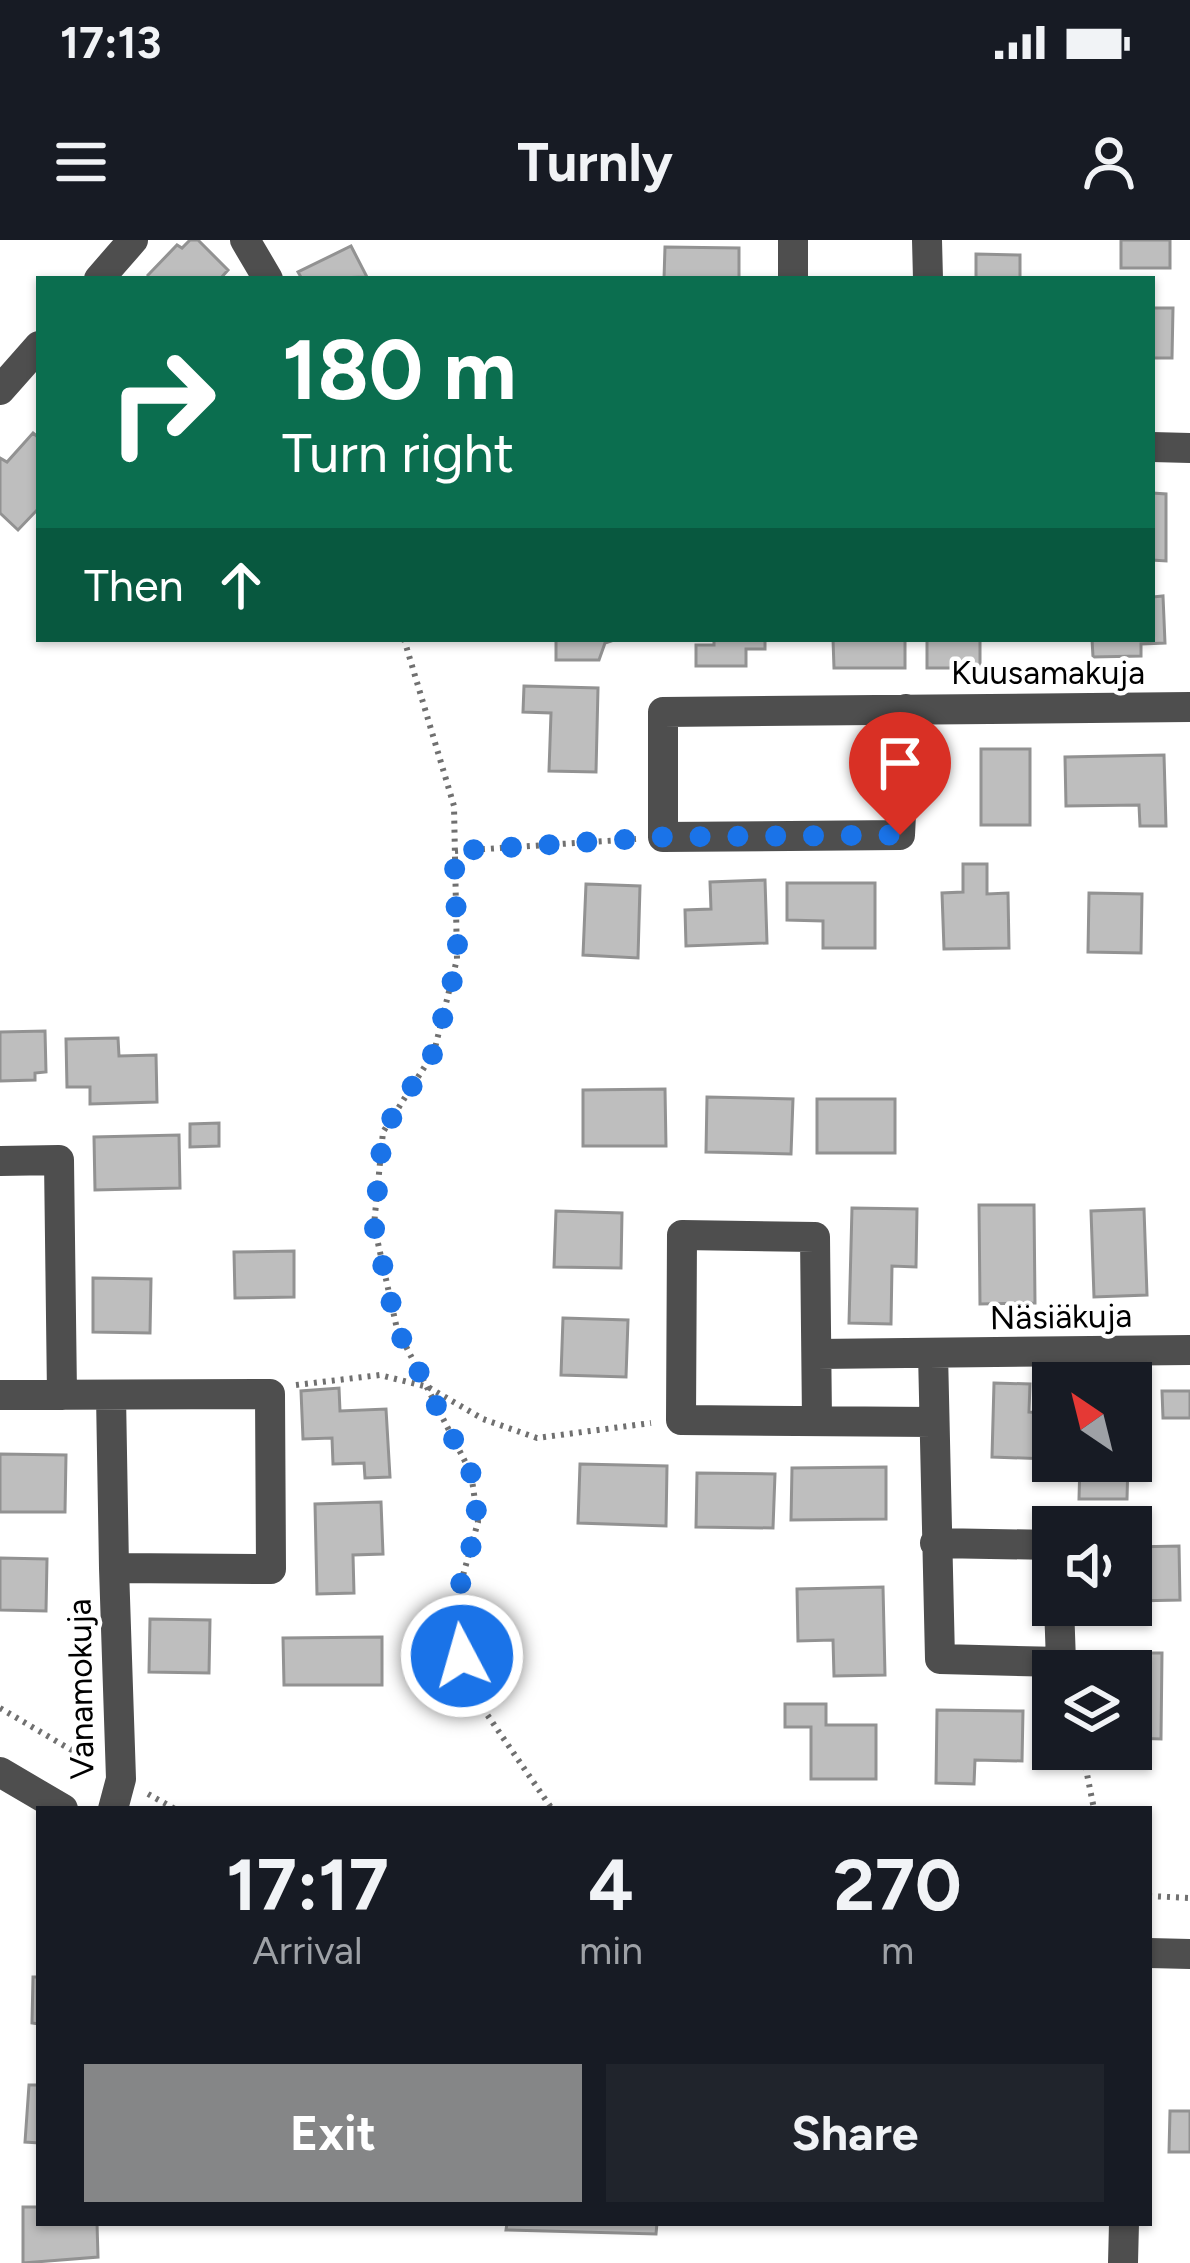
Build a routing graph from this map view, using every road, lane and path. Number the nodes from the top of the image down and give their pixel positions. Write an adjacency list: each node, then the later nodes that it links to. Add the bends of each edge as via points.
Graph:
1 (134, 240): 5 (street)
2 (245, 240): 6 (street)
3 (793, 240): 7 (street)
4 (927, 240): 8 (street)
5 (102, 276)
6 (266, 276)
7 (793, 276)
8 (928, 276)
9 (36, 349): 10 (street)
10 (0, 390)
11 (1155, 447): 12 (street)
12 (1190, 448)
13 (405, 642): 17 (path, via 454,806)
14 (1190, 707): 15 (street, Kuusamakuja)
15 (906, 709): 16 (street, Kuusamakuja, via 900,835); 16 (street, Kuusamakuja, via 663,712)
16 (663, 837): 17 (path)
17 (454, 851): 22 (path, via 458,959 434,1052 383,1132 374,1226 397,1329)
18 (0, 1161): 25 (street, via 58,1160)
19 (1190, 1350): 20 (street, Näsiäkuja)
20 (932, 1353): 21 (street, Näsiäkuja); 29 (street)
21 (817, 1354): 27 (street, via 815,1237 682,1235); 28 (street)
22 (428, 1387): 23 (path, via 380,1375 311,1380); 27 (path, via 537,1438); 38 (path, via 471,1473 478,1522 451,1618 473,1694)
23 (270, 1394): 26 (street); 32 (street, Vanamokuja, via 271,1569)
24 (0, 1395): 25 (street)
25 (62, 1395): 26 (street)
26 (110, 1395): 32 (street, Vanamokuja)
27 (682, 1420): 28 (street)
28 (817, 1420): 29 (street)
29 (934, 1422): 30 (street)
30 (935, 1543): 31 (street); 33 (street, via 940,1659 1061,1662)
31 (1032, 1545)
32 (114, 1568): 37 (street, Vanamokuja, via 121,1779)
33 (1060, 1626)
34 (1086, 1770): 39 (path)
35 (0, 1772): 36 (street)
36 (59, 1806)
37 (114, 1806)
38 (550, 1806)
39 (1093, 1806)
40 (1152, 1896): 41 (path)
41 (1190, 1898)
42 (1152, 1953): 43 (street)
43 (1190, 1954)
44 (1124, 2226): 45 (street)
45 (1123, 2263)

